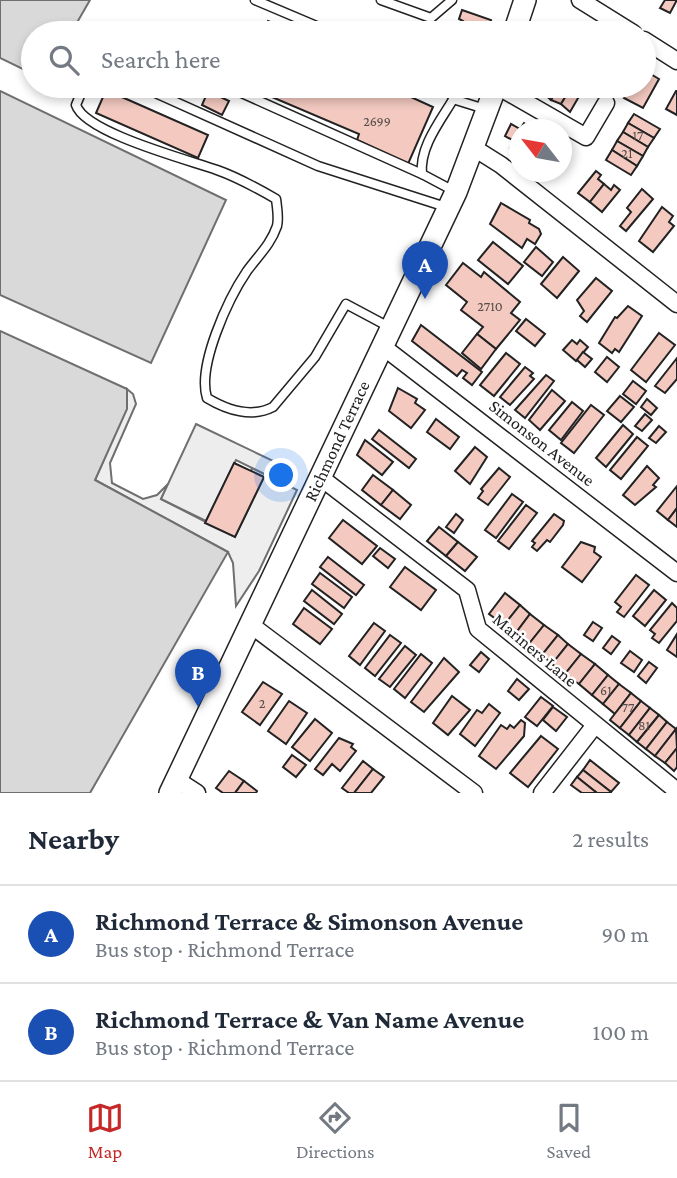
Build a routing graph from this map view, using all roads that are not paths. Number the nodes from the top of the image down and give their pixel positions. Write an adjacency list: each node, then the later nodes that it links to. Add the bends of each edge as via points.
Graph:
1 (255, 0): 6 (lane)
2 (381, 0): 3 (lane, via 431,18)
3 (452, 0)
4 (525, 0): 7 (main road)
5 (580, 0): 8 (street)
6 (305, 21)
7 (518, 21)
8 (614, 21)
9 (656, 48): 10 (street)
10 (677, 61)
11 (79, 98): 23 (lane, via 76,105 82,116 131,141 219,171 276,199 278,223 268,246 246,274 204,369 207,398 248,413 273,407 314,357 346,304)
12 (166, 98): 21 (lane, via 318,166)
13 (253, 98): 20 (lane)
14 (454, 98): 18 (lane); 20 (lane, via 429,140)
15 (492, 98): 18 (main road, Richmond Terrace)
16 (518, 98): 17 (street, via 586,137)
17 (606, 103)
18 (488, 110): 19 (main road, Richmond Terrace)
19 (474, 148): 21 (main road, Richmond Terrace); 22 (street)
20 (422, 174): 21 (lane)
21 (453, 200): 23 (main road, Richmond Terrace)
22 (677, 304)
23 (387, 337): 24 (main road, Richmond Terrace); 25 (street, Simonson Avenue)
24 (320, 477): 26 (main road, Richmond Terrace); 27 (street, Mariners Lane, via 467,590 478,629)
25 (677, 573)
26 (251, 625): 28 (main road, Richmond Terrace); 31 (street)
27 (595, 725): 29 (street, Mariners Lane); 32 (street)
28 (173, 786): 30 (street)
29 (677, 791)
30 (197, 793)
31 (474, 793)
32 (542, 793)

